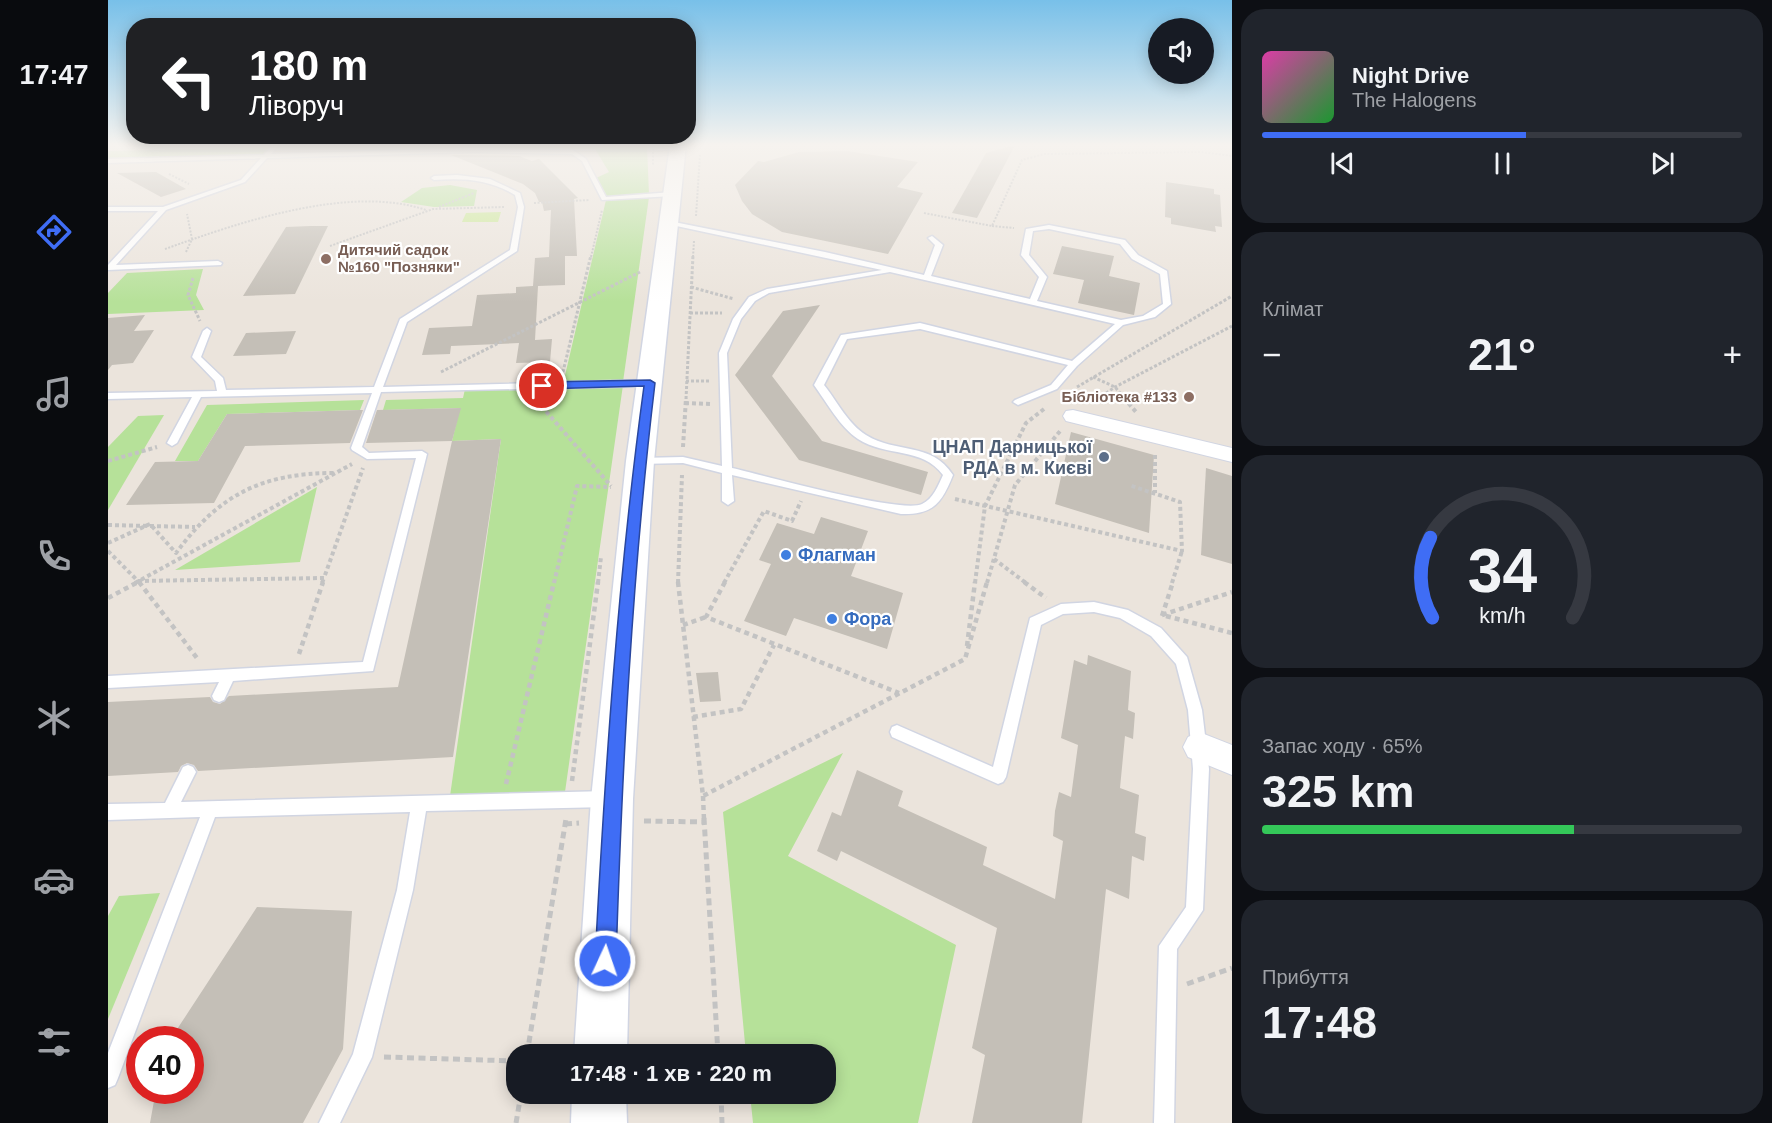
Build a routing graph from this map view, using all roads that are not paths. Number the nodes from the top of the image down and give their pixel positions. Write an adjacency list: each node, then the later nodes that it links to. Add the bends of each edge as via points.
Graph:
1 (197, 197): 8 (lane)
2 (519, 197): 20 (lane, via 513,251 404,321)
3 (603, 197): 4 (lane)
4 (634, 197)
5 (653, 197): 9 (lane)
6 (679, 197): 9 (street)
7 (108, 209): 8 (lane)
8 (164, 209): 12 (lane)
9 (679, 214): 13 (lane); 19 (street)
10 (932, 238): 14 (lane, via 939,244)
11 (218, 263): 12 (lane)
12 (108, 268)
13 (894, 270): 14 (lane); 29 (lane, via 766,291 749,303 723,353)
14 (927, 278): 15 (lane)
15 (1032, 303): 16 (lane); 16 (lane, via 1043,277 1025,255 1030,229 1049,227 1109,237 1164,273 1167,304 1161,311 1138,322)
16 (1121, 323): 18 (lane)
17 (207, 331): 22 (lane, via 196,357 220,380)
18 (1074, 363): 24 (lane, via 1054,387); 29 (lane, via 920,326 844,337 819,385 861,437 944,465 948,475 940,496 925,510 910,512)
19 (650, 383): 20 (lane); 28 (street)
20 (379, 390): 22 (lane); 31 (lane, via 356,448 368,456 422,454 368,667)
21 (198, 394): 22 (lane); 23 (lane); 26 (lane)
22 (222, 394)
23 (108, 396)
24 (1018, 402)
25 (1073, 416): 27 (street)
26 (172, 443)
27 (1232, 455)
28 (640, 461): 29 (lane, via 682,460); 38 (street)
29 (726, 471): 30 (lane)
30 (728, 501)
31 (228, 675): 32 (lane); 33 (lane)
32 (108, 682)
33 (219, 696)
34 (897, 732): 35 (lane, via 998,777 1035,622 1060,609 1094,607 1123,614 1156,632 1182,661 1195,710)
35 (1199, 747): 36 (street); 48 (lane, via 1194,910 1168,946)
36 (1232, 760)
37 (188, 772): 41 (lane)
38 (591, 800): 39 (lane); 43 (street)
39 (419, 803): 40 (lane); 46 (lane, via 405,890 362,1057)
40 (211, 808): 41 (lane); 44 (lane)
41 (170, 809): 42 (lane)
42 (108, 812)
43 (600, 1044)
44 (108, 1078)
45 (599, 1104): 47 (street)
46 (329, 1123)
47 (600, 1123)
48 (1164, 1123)

